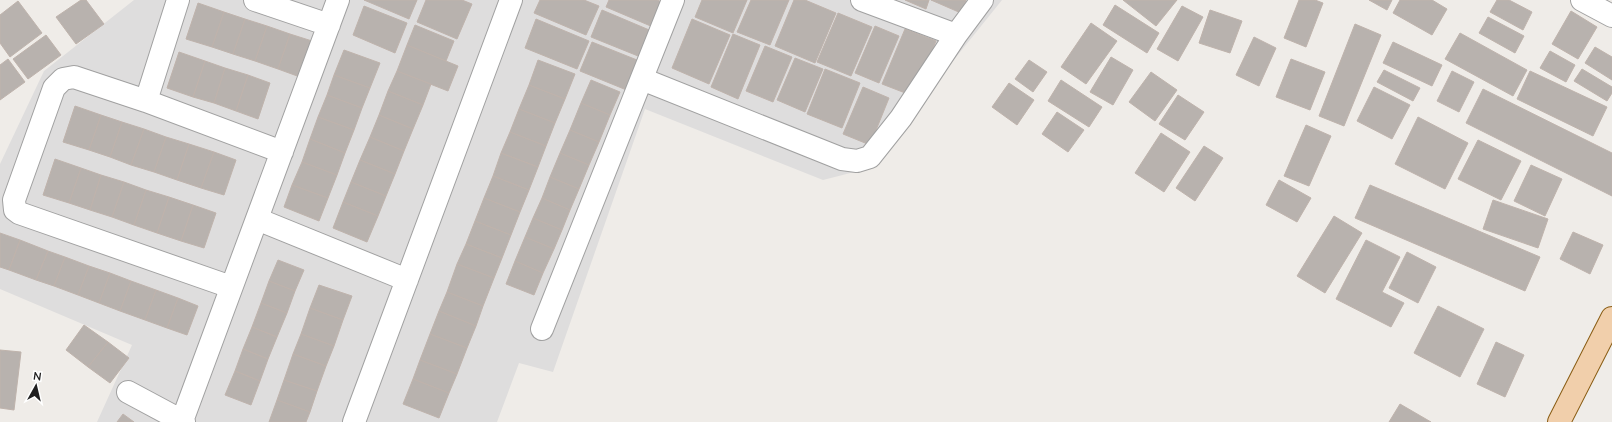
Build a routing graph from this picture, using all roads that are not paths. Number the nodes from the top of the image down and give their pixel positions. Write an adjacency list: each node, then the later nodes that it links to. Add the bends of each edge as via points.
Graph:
1 (178, 0): 13 (street)
2 (255, 0): 10 (street)
3 (338, 0): 10 (street)
4 (511, 0): 16 (street)
5 (673, 0): 12 (street)
6 (862, 0): 11 (street)
7 (982, 0): 11 (street)
8 (1582, 0): 9 (street)
9 (1612, 16)
10 (329, 25): 14 (street)
11 (956, 35): 12 (street, via 901,118 870,157 862,160 842,159)
12 (642, 79): 19 (street)
13 (146, 101): 14 (street); 17 (street, via 74,77 59,82 54,88 14,200 15,210)
14 (282, 152): 15 (street)
15 (257, 219): 16 (street); 17 (street)
16 (407, 280): 22 (street)
17 (231, 287): 21 (street)
18 (1612, 318): 23 (main road)
19 (542, 329)
20 (128, 392): 21 (street)
21 (183, 422)
22 (354, 422)
23 (1559, 422)

